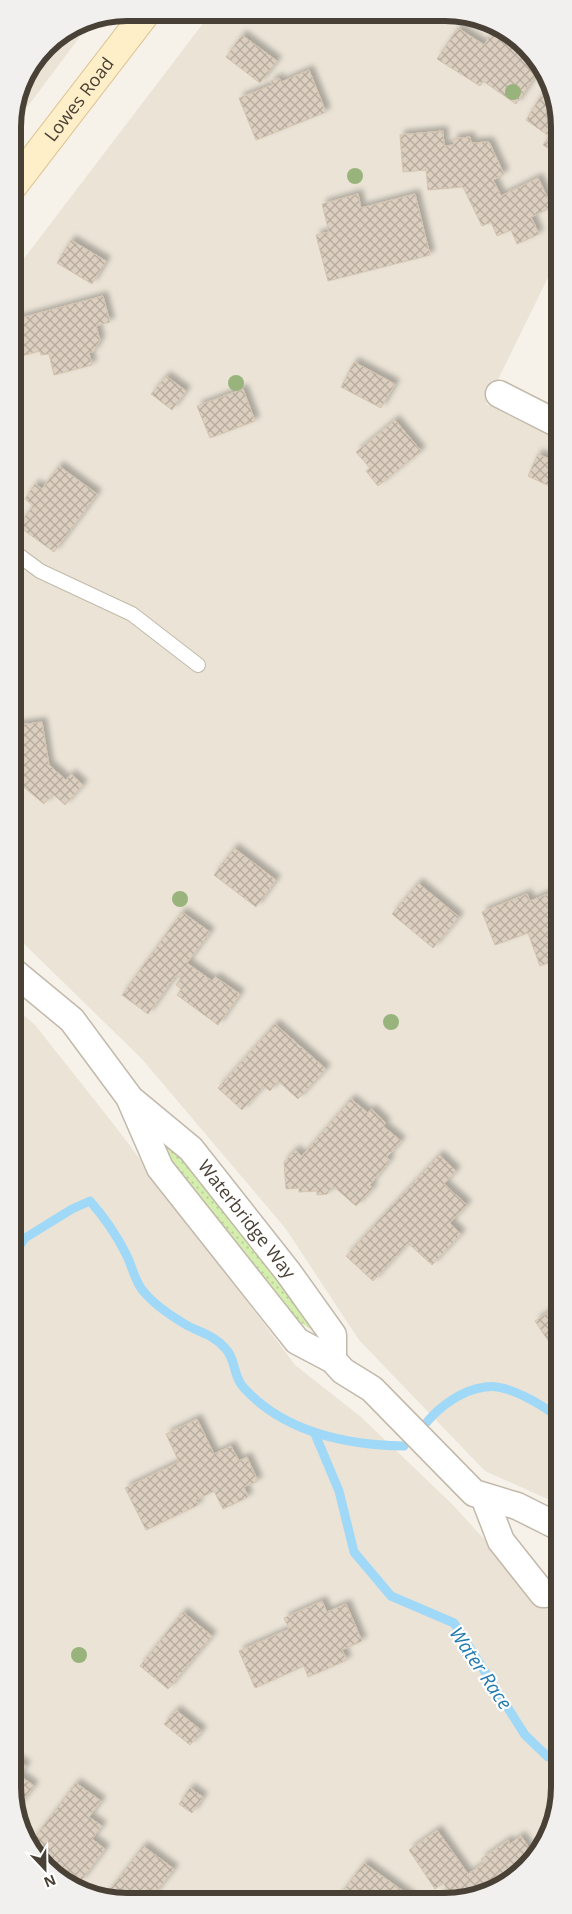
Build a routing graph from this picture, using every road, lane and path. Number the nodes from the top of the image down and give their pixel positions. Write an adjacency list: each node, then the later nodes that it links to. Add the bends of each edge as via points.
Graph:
1 (140, 21): 2 (main road, Lowes Road)
2 (21, 176)
3 (499, 394): 4 (street)
4 (551, 420)
5 (21, 557): 6 (lane, via 40,571 132,614)
6 (198, 665)
7 (21, 978): 8 (street, Waterbridge Way, via 72,1020)
8 (129, 1097): 9 (street, Waterbridge Way, via 163,1173 297,1341); 9 (street, Waterbridge Way, via 191,1149 288,1272 333,1336)
9 (333, 1360): 10 (street, Waterbridge Way, via 342,1371 372,1388 474,1493)
10 (484, 1497): 11 (street, Waterbridge Way, via 517,1506); 12 (street, via 501,1541 519,1567 543,1594)
11 (551, 1523)
12 (551, 1594)

